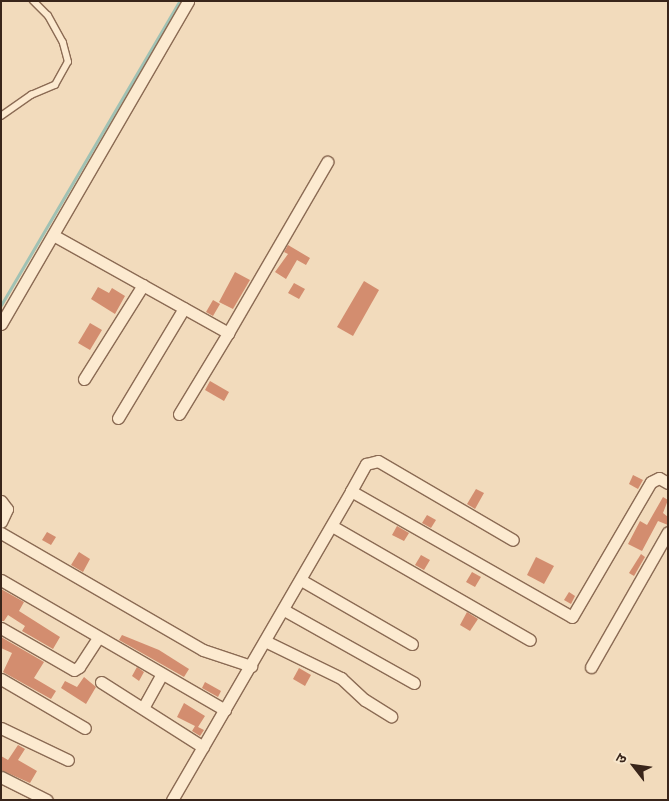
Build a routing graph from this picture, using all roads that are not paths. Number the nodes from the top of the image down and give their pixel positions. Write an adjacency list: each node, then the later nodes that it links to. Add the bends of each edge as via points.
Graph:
1 (33, 1): 3 (lane, via 48,16 63,43 68,62 55,85 31,95)
2 (188, 1): 5 (street)
3 (1, 116)
4 (327, 162): 9 (street)
5 (53, 235): 6 (street); 8 (street)
6 (143, 285): 7 (street); 10 (street)
7 (184, 308): 9 (street); 12 (street)
8 (1, 324)
9 (228, 333): 11 (street)
10 (84, 378)
11 (180, 414)
12 (118, 418)
13 (668, 483): 14 (street, via 658,478 652,482 572,617)
14 (351, 491): 17 (street); 20 (street, via 366,464 378,460)
15 (1, 501): 16 (street, via 7,509)
16 (1, 522)
17 (332, 526): 22 (street); 26 (street)
18 (668, 532): 30 (street)
19 (1, 533): 29 (street, via 203,650)
20 (513, 540)
21 (1, 580): 25 (street)
22 (301, 580): 23 (street); 28 (street)
23 (284, 610): 27 (street); 34 (street)
24 (1, 628): 25 (street, via 74,670)
25 (98, 638): 31 (street)
26 (530, 640)
27 (265, 641): 29 (street); 37 (street, via 348,682 364,700)
28 (412, 644)
29 (251, 666): 36 (street)
30 (591, 667)
31 (161, 675): 35 (street); 36 (street)
32 (1, 679): 39 (street)
33 (101, 682): 35 (street)
34 (414, 683)
35 (143, 708): 40 (street)
36 (224, 710): 40 (street)
37 (391, 716)
38 (1, 728): 41 (street)
39 (85, 728)
40 (203, 747): 44 (street)
41 (68, 760)
42 (1, 777): 43 (street)
43 (47, 800)
44 (172, 800)

